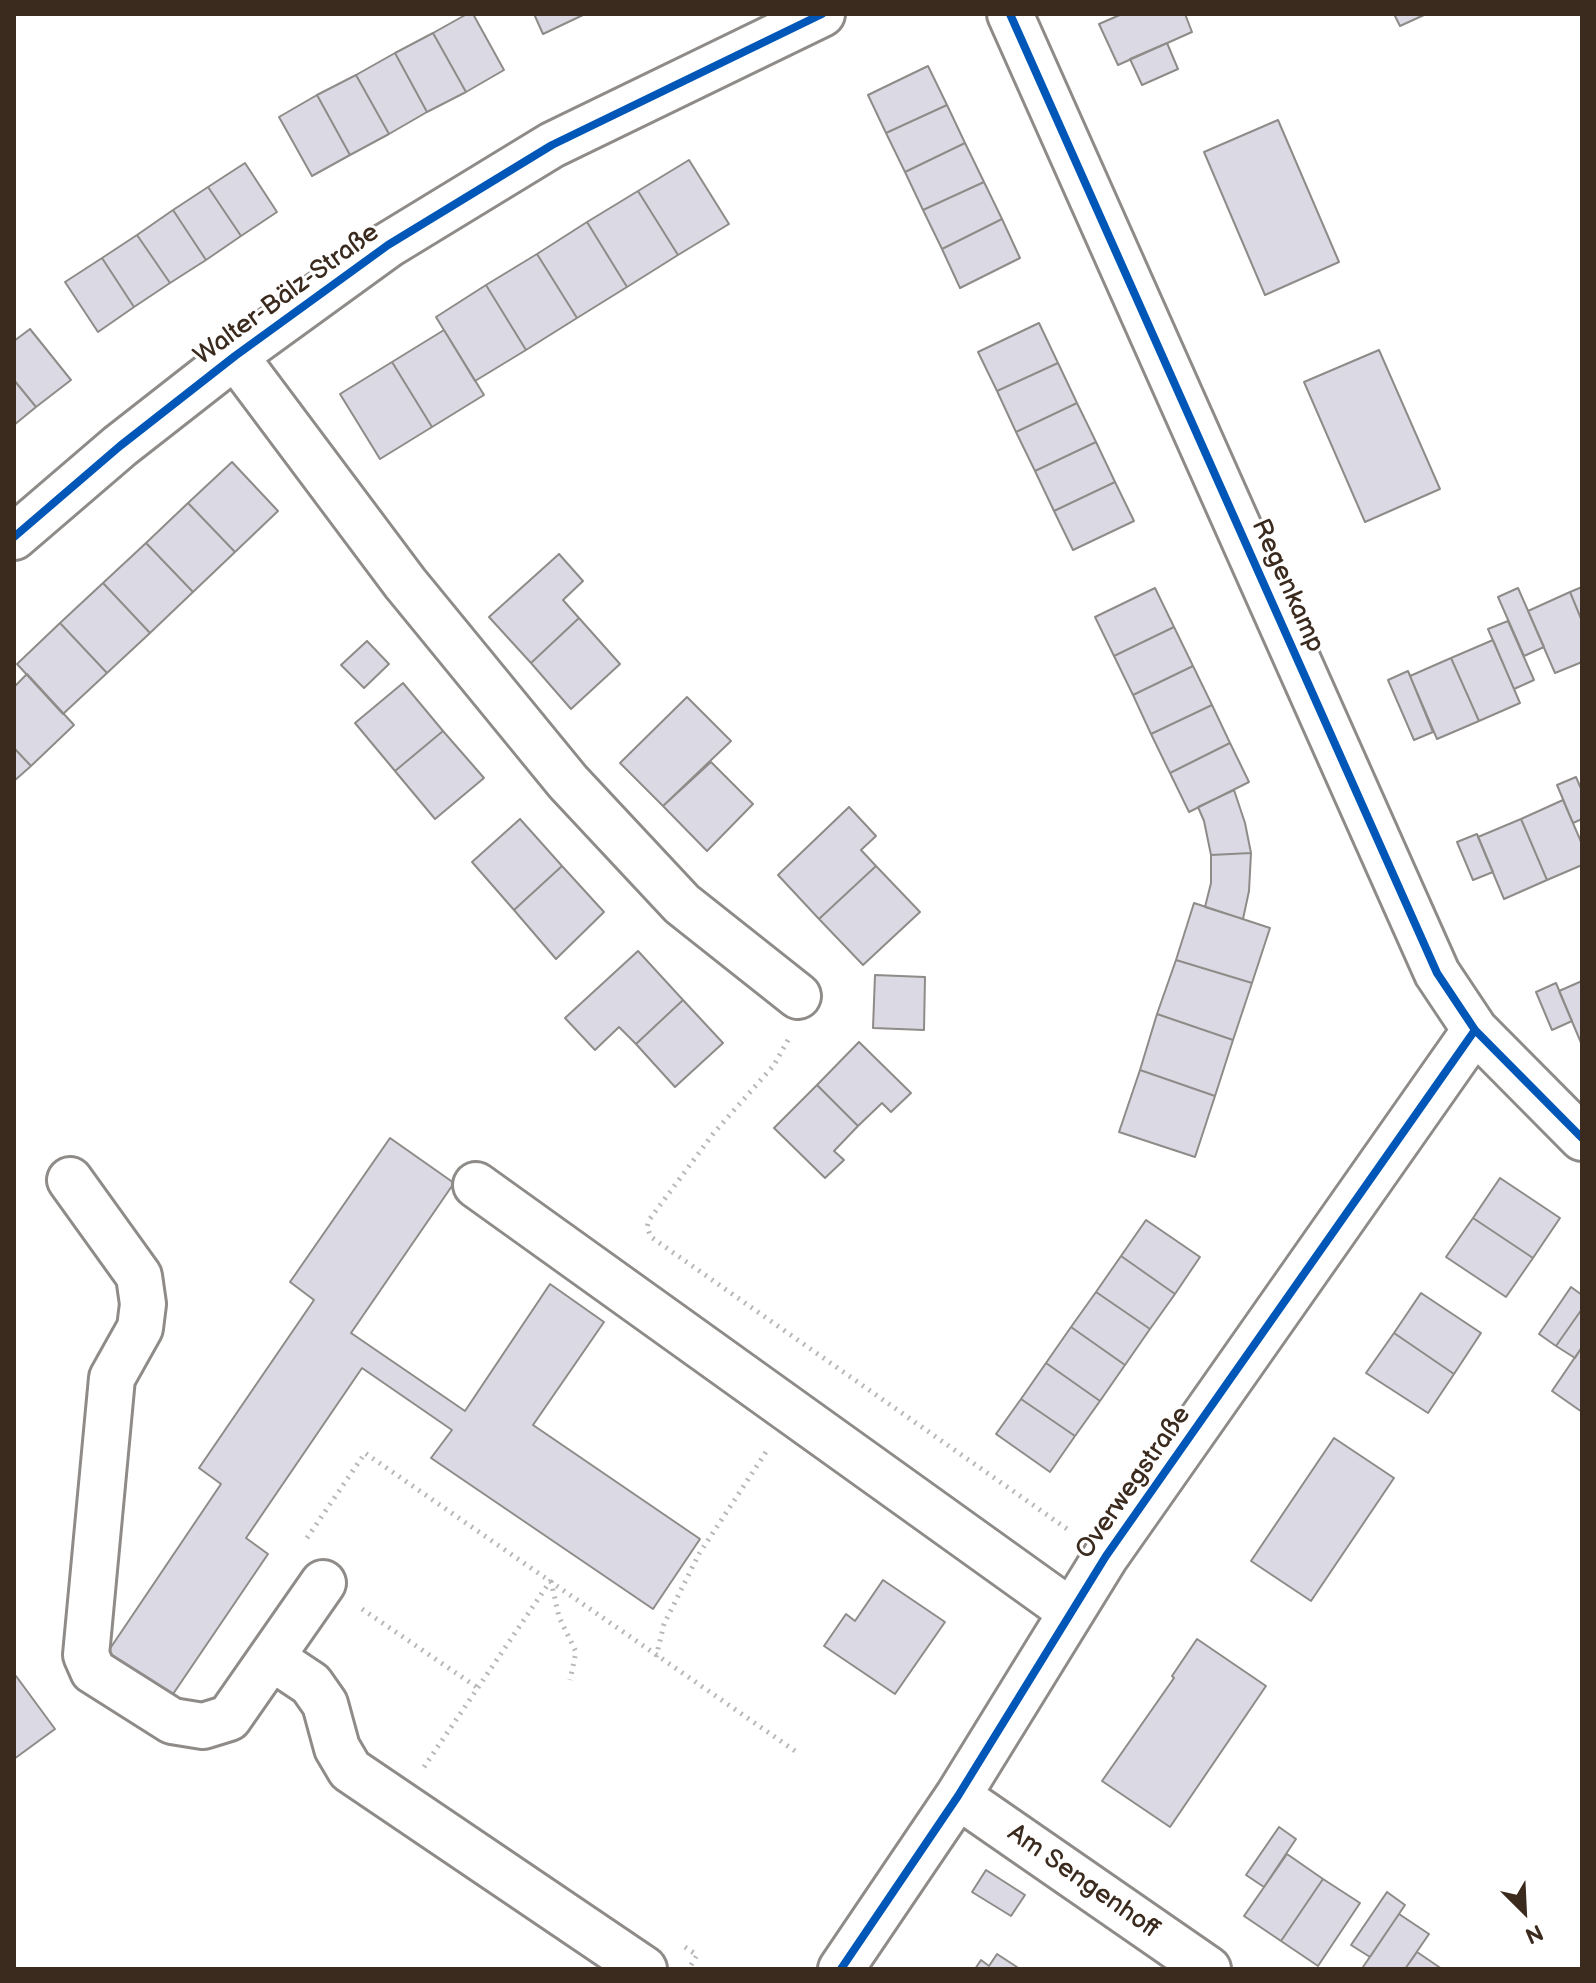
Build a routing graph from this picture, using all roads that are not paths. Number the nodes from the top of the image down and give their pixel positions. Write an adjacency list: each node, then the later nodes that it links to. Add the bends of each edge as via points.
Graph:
1 (822, 14): 3 (street, Walter-Bälz-Straße, via 552,145 388,245)
2 (1010, 14): 6 (street, Regenkamp, via 1437,973)
3 (235, 356): 4 (street, Walter-Bälz-Straße); 5 (street, Walter-Bälz-Straße, via 405,583 568,782 682,904)
4 (14, 537)
5 (798, 996)
6 (1475, 1030): 7 (street, Regenkamp); 11 (street, Overwegstraße)
7 (1582, 1138)
8 (70, 1180): 12 (street, via 139,1276 143,1304 140,1328 112,1378 86,1655 93,1671 172,1721 203,1726 229,1718)
9 (476, 1185): 11 (street)
10 (323, 1583): 12 (street)
11 (1070, 1611): 13 (street, Overwegstraße)
12 (272, 1658): 14 (street, via 311,1684 325,1704 337,1748 350,1770)
13 (958, 1796): 15 (street, Overwegstraße); 16 (street, Am Sengenhoff)
14 (644, 1969)
15 (841, 1969)
16 (1208, 1969)

